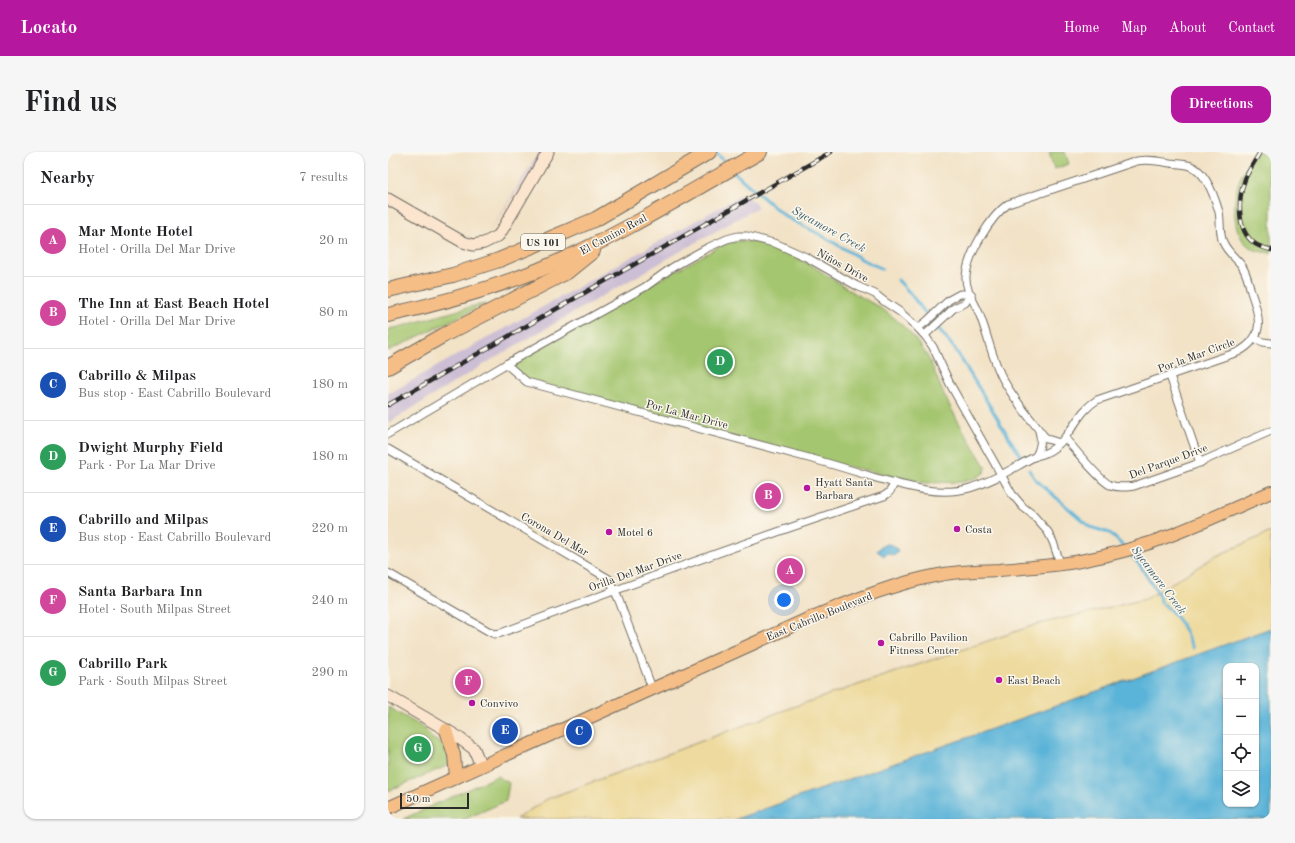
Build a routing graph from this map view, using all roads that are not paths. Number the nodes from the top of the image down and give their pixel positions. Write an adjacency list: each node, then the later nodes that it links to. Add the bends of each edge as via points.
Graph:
1 (548, 152): 4 (street, via 504,228 489,242 468,244 458,240)
2 (709, 152): 6 (highway, El Camino Real / US 101, via 596,219 499,260 453,276)
3 (760, 152): 5 (highway, El Camino Real / US 101)
4 (388, 199)
5 (611, 236): 8 (highway, El Camino Real / US 101, via 539,270 493,287); 14 (highway, via 568,272 444,335)
6 (388, 290)
7 (971, 294): 9 (street, via 960,294 949,300); 10 (street, via 965,303 954,308); 11 (street, via 966,277 972,255 987,226 1008,204 1137,161 1150,160 1192,166 1208,183 1219,213 1224,243 1245,273 1258,314 1259,325); 16 (street, via 1004,381)
8 (388, 314)
9 (918, 328): 10 (street, Niños Drive); 13 (street, Niños Drive, via 875,294 806,257 763,239 738,236 700,252 645,287)
10 (924, 335): 23 (street, Niños Drive, via 933,347 950,384)
11 (1254, 338): 12 (street); 15 (street, Por la Mar Circle, via 1247,347 1238,352)
12 (1271, 343)
13 (506, 364): 18 (street); 24 (street, Por La Mar Drive, via 527,382)
14 (388, 367)
15 (1170, 376): 19 (street, Por la Mar Circle, via 1097,400 1083,411); 22 (street)
16 (1038, 429): 19 (street, via 1047,439); 21 (street, via 1041,436)
17 (1271, 431): 22 (street, Del Parque Drive)
18 (388, 434)
19 (1062, 440): 21 (street, Por la Mar Circle, via 1043,454); 22 (street, Del Parque Drive, via 1102,479 1110,485 1119,487 1134,486)
20 (388, 449): 28 (street, Corona Del Mar, via 605,576)
21 (1035, 456): 23 (street, Por la Mar Circle)
22 (1200, 463)
23 (1001, 476): 24 (street, Por La Mar Drive, via 970,488 941,492); 26 (street, Niños Drive, via 1012,494 1048,532)
24 (894, 483): 28 (street, Orilla Del Mar Drive, via 889,494 884,496)
25 (1271, 492): 26 (main road, East Cabrillo Boulevard, via 1144,545 1108,555)
26 (1060, 563): 29 (main road, East Cabrillo Boulevard, via 939,575 890,588 810,618)
27 (388, 572): 28 (street, Orilla Del Mar Drive, via 495,634)
28 (614, 590): 29 (street, Corona Del Mar)
29 (652, 688): 32 (main road, East Cabrillo Boulevard)
30 (388, 696): 31 (street)
31 (446, 730): 32 (street, via 474,748); 33 (main road, via 454,755)
32 (481, 766): 33 (main road, East Cabrillo Boulevard)
33 (456, 777): 34 (main road, East Cabrillo Boulevard)
34 (388, 808)

